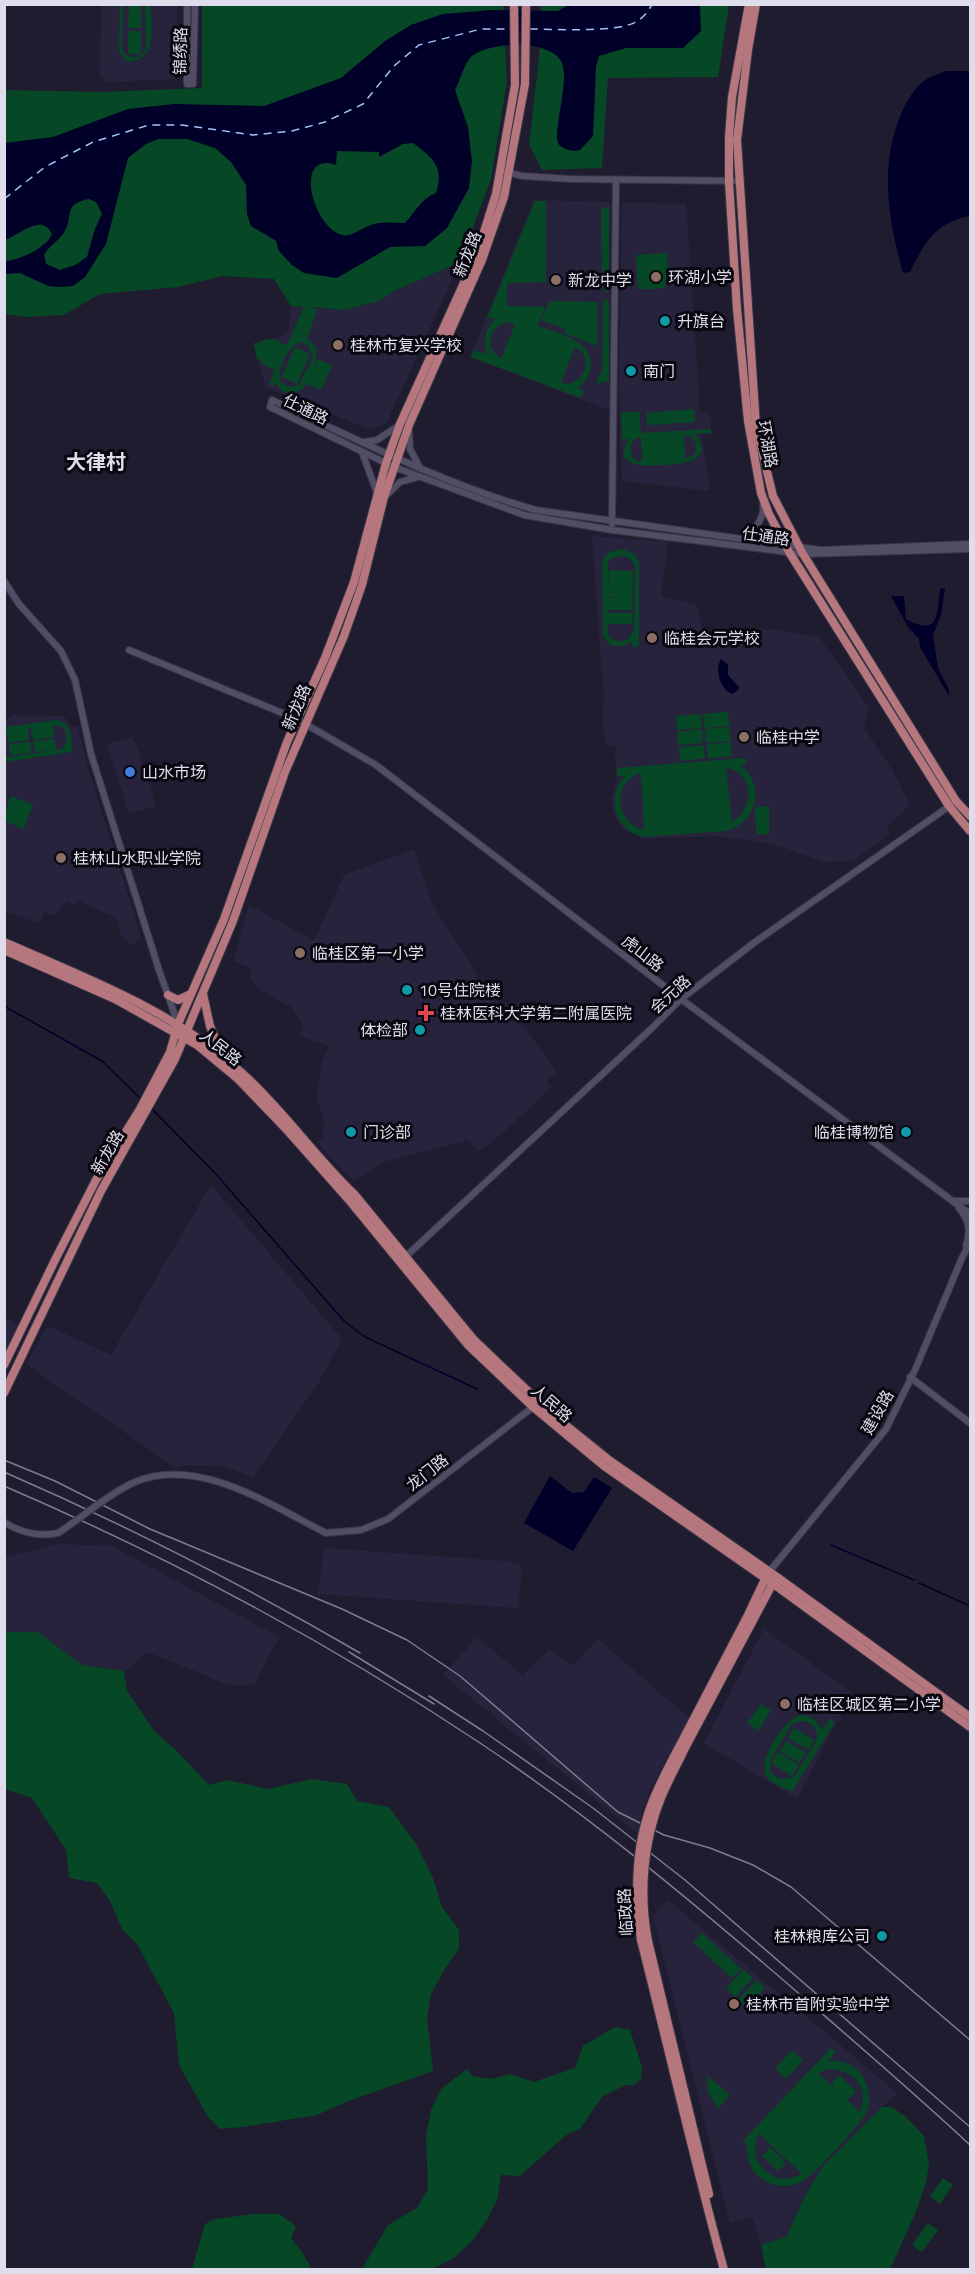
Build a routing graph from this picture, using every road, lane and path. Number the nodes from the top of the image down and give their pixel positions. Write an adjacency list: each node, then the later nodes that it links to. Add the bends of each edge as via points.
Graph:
1 (187, 4): 2 (street, 锦绣路, via 187,84 193,84)
2 (195, 4)
3 (514, 4): 7 (main road, 新龙路, via 515,85)
4 (526, 4): 7 (main road, 新龙路, via 525,84)
5 (749, 4): 10 (main road, 环湖路, via 732,97)
6 (756, 4): 9 (main road, 环湖路, via 737,140)
7 (506, 172): 8 (street); 11 (main road, 新龙路, via 477,254)
8 (616, 180): 10 (street); 21 (street)
9 (740, 181): 10 (street); 27 (main road, 环湖路, via 756,426 773,496)
10 (729, 182): 19 (main road, 环湖路, via 736,309 748,421)
11 (405, 425): 12 (street); 14 (main road, 新龙路); 17 (street, via 414,460)
12 (365, 442): 13 (street, 仕通路, via 272,400 270,407); 14 (street, 仕通路)
13 (362, 452): 15 (street, 仕通路); 20 (street)
14 (394, 456): 15 (main road, 新龙路); 16 (main road, 新龙路); 17 (street, 仕通路)
15 (386, 463): 16 (street, 仕通路); 20 (main road, 新龙路)
16 (394, 467): 18 (street, 仕通路); 20 (main road, 新龙路)
17 (421, 469): 21 (street, 仕通路, via 510,503)
18 (418, 477): 20 (street, via 400,482); 22 (street, 仕通路, via 524,515)
19 (762, 493): 23 (street, via 764,513); 25 (main road, 环湖路)
20 (380, 495): 30 (main road, 新龙路, via 354,582)
21 (613, 522): 22 (street); 23 (street, 仕通路)
22 (612, 530): 25 (street, 仕通路)
23 (742, 539): 25 (street, 仕通路)
24 (970, 544): 27 (street, 仕通路)
25 (788, 549): 27 (street, 仕通路); 31 (main road, 环湖路)
26 (970, 549): 27 (street, 仕通路)
27 (801, 551): 31 (main road, 环湖路)
28 (4, 581): 38 (street, via 61,651 75,680 91,754)
29 (129, 650): 30 (street, 虎山路)
30 (301, 722): 36 (main road, 新龙路); 37 (main road, 新龙路, via 233,921); 39 (street, 虎山路, via 376,765)
31 (952, 804): 32 (main road, 环湖路); 33 (main road, 环湖路); 39 (street, 会元路)
32 (970, 816)
33 (970, 831)
34 (4, 942): 40 (main road, via 115,990)
35 (4, 950): 40 (main road)
36 (191, 993): 38 (main road, via 178,1000); 40 (main road, 新龙路)
37 (203, 993): 40 (main road, 新龙路); 41 (main road, via 210,1026)
38 (168, 995): 40 (street)
39 (681, 999): 43 (street, 虎山路); 49 (street, 会元路)
40 (181, 1031): 41 (main road, 人民路); 42 (main road, 新龙路); 49 (main road, 人民路, via 272,1114)
41 (223, 1057): 49 (main road, 人民路, via 293,1125 355,1195)
42 (143, 1111): 50 (main road, 新龙路, via 96,1180); 52 (main road, 新龙路)
43 (953, 1201): 44 (street); 45 (street, 虎山路); 48 (street, via 969,1227)
44 (970, 1201)
45 (970, 1214)
46 (970, 1242): 48 (street, 建设路)
47 (970, 1251): 48 (street)
48 (962, 1258): 51 (street, 建设路)
49 (402, 1259): 53 (main road, 人民路, via 468,1345); 56 (main road, 人民路, via 474,1340 537,1402 609,1460)
50 (4, 1365)
51 (910, 1377): 54 (street); 56 (street, 建设路, via 886,1429)
52 (4, 1393)
53 (532, 1407): 55 (street, 龙门路, bridge, via 387,1519 361,1530 326,1533 227,1484 177,1475 136,1482 58,1533 28,1533); 56 (main road, 人民路, via 604,1466)
54 (970, 1423)
55 (4, 1522)
56 (771, 1578): 57 (main road, 人民路); 58 (main road, 人民路); 59 (main road, 临政路, bridge, via 748,1615 649,1810 636,1899)
57 (970, 1717)
58 (970, 1727)
59 (645, 1941): 60 (main road, 临政路, via 690,2144); 61 (main road, 临政路, via 670,2025)
60 (724, 2270)
61 (729, 2270)

